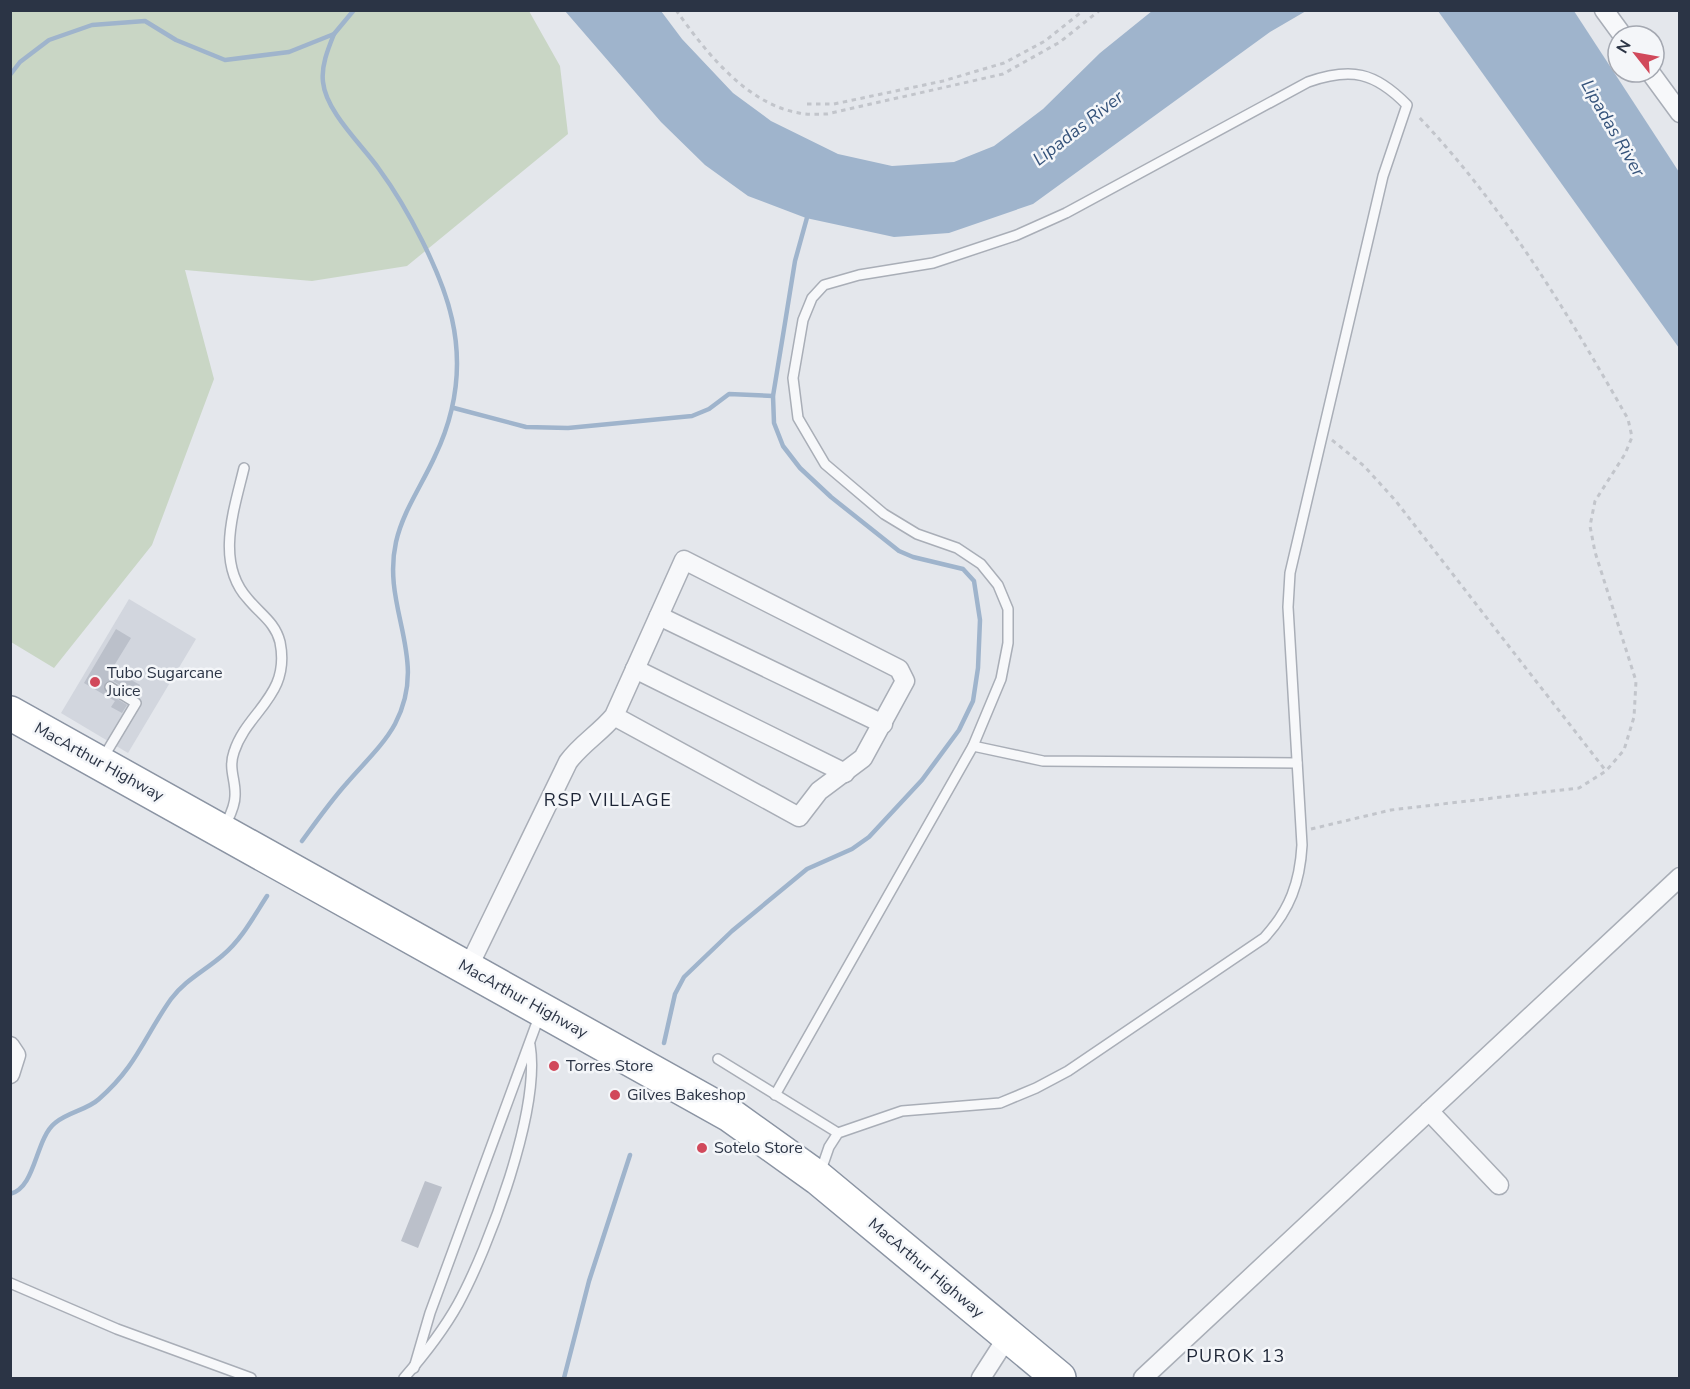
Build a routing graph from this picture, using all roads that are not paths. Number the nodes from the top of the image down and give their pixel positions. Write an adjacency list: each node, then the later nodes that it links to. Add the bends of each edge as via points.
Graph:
1 (1604, 10): 2 (street)
2 (1614, 24)
3 (1659, 84): 4 (street)
4 (1680, 113)
5 (244, 468): 16 (lane, via 230,533 230,563 235,581 274,626 280,644 280,665 271,697 242,733 234,751 230,774 235,803)
6 (659, 616): 7 (street); 11 (street); 11 (street, via 684,560 899,669 904,675 903,689)
7 (635, 669): 10 (street); 15 (street)
8 (110, 687): 13 (lane, via 136,702)
9 (10, 713): 13 (highway, MacArthur Highway)
10 (614, 716): 15 (street, via 799,817 819,791); 18 (street, via 568,762)
11 (883, 724): 15 (street, via 863,758)
12 (973, 746): 14 (lane, via 1043,761); 14 (lane, via 1001,679 1008,643 1008,609 998,585 981,564 957,548 916,534 884,514 825,464 798,418 793,378 802,320 812,298 824,285 933,263 1017,235 1066,213 1308,82 1334,73 1353,72 1392,88 1407,105 1383,176 1290,573 1288,608); 24 (lane)
13 (100, 763): 16 (highway, MacArthur Highway)
14 (1297, 763): 26 (lane, via 1301,863 1297,883 1279,921 1264,938 1068,1071 1036,1088 1000,1103 902,1111)
15 (845, 773)
16 (222, 831): 18 (highway, MacArthur Highway)
17 (1680, 877): 25 (street)
18 (468, 968): 19 (highway, MacArthur Highway)
19 (541, 1010): 20 (lane); 27 (highway, MacArthur Highway, via 730,1115)
20 (529, 1043): 31 (lane, via 430,1313); 31 (lane, via 532,1063 524,1118 494,1218 458,1304)
21 (10, 1047): 23 (street, via 16,1063)
22 (718, 1059): 24 (lane)
23 (10, 1074)
24 (775, 1095): 26 (lane)
25 (1429, 1111): 28 (street); 36 (street)
26 (838, 1133): 27 (lane)
27 (818, 1178): 30 (highway, MacArthur Highway)
28 (1499, 1185)
29 (10, 1283): 32 (lane, via 117,1329)
30 (1008, 1336): 34 (street); 35 (highway, MacArthur Highway)
31 (414, 1368): 33 (lane)
32 (251, 1378)
33 (404, 1378)
34 (981, 1378)
35 (1059, 1378)
36 (1143, 1378)

